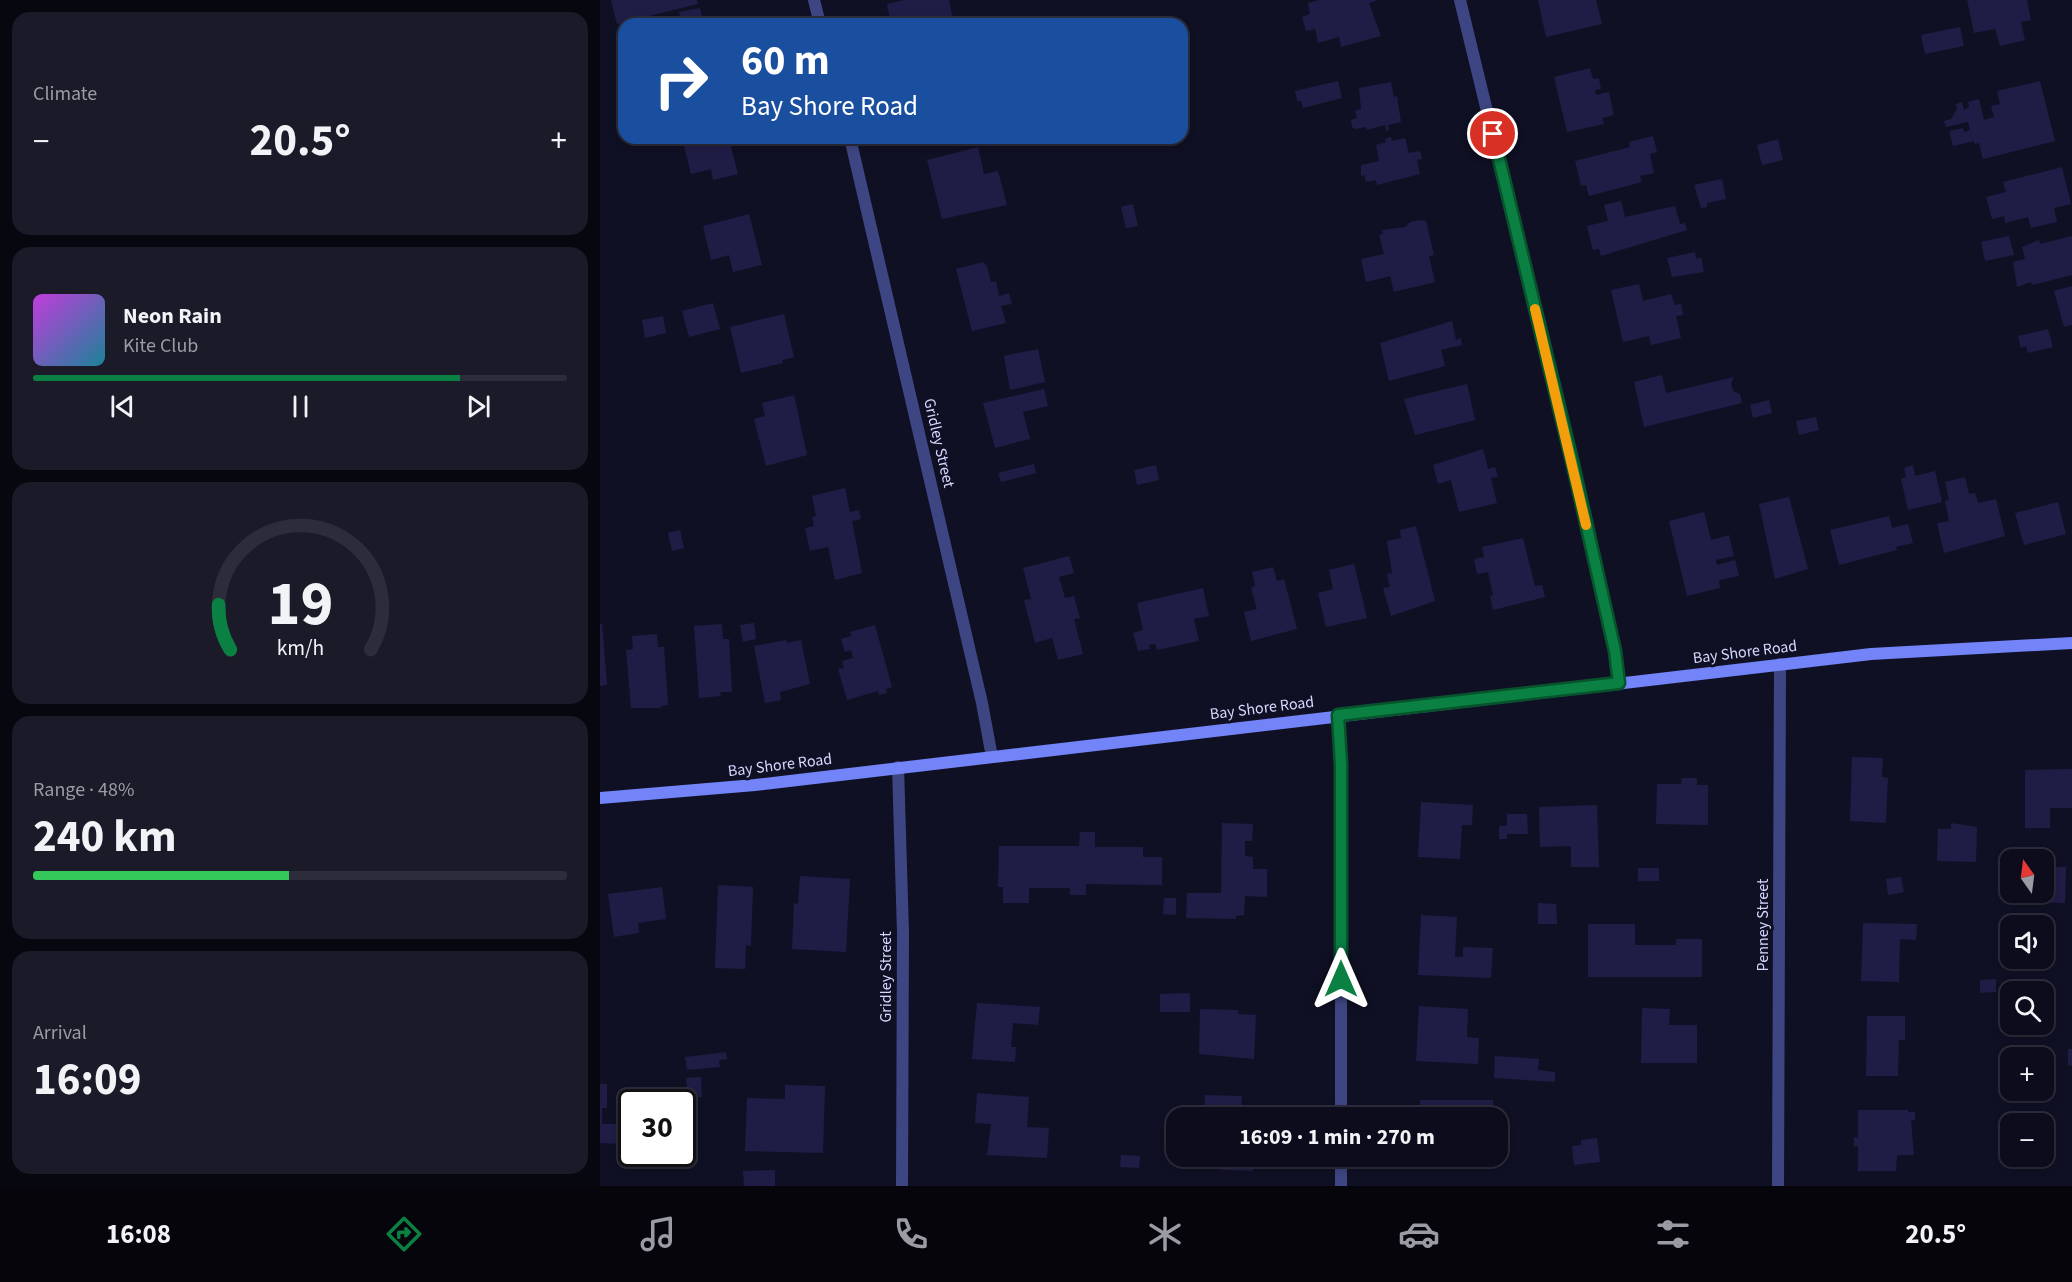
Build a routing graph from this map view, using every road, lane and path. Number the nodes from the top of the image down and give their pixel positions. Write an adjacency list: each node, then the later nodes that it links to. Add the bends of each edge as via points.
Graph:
1 (814, 0): 3 (street)
2 (1460, 0): 7 (street, via 1573,465)
3 (818, 18)
4 (851, 144): 9 (street, Gridley Street)
5 (2072, 644): 6 (main road, Bay Shore Road, via 1920,650)
6 (1780, 664): 7 (main road, Bay Shore Road); 16 (street, Penney Street)
7 (1619, 683): 8 (main road, Bay Shore Road)
8 (1338, 715): 9 (main road, Bay Shore Road); 12 (street)
9 (992, 757): 10 (main road, Bay Shore Road)
10 (898, 767): 11 (main road, Bay Shore Road, via 755,785); 14 (street, Gridley Street, via 903,933)
11 (600, 798)
12 (1341, 1107)
13 (1341, 1167): 15 (street)
14 (902, 1186)
15 (1341, 1186)
16 (1778, 1186)

